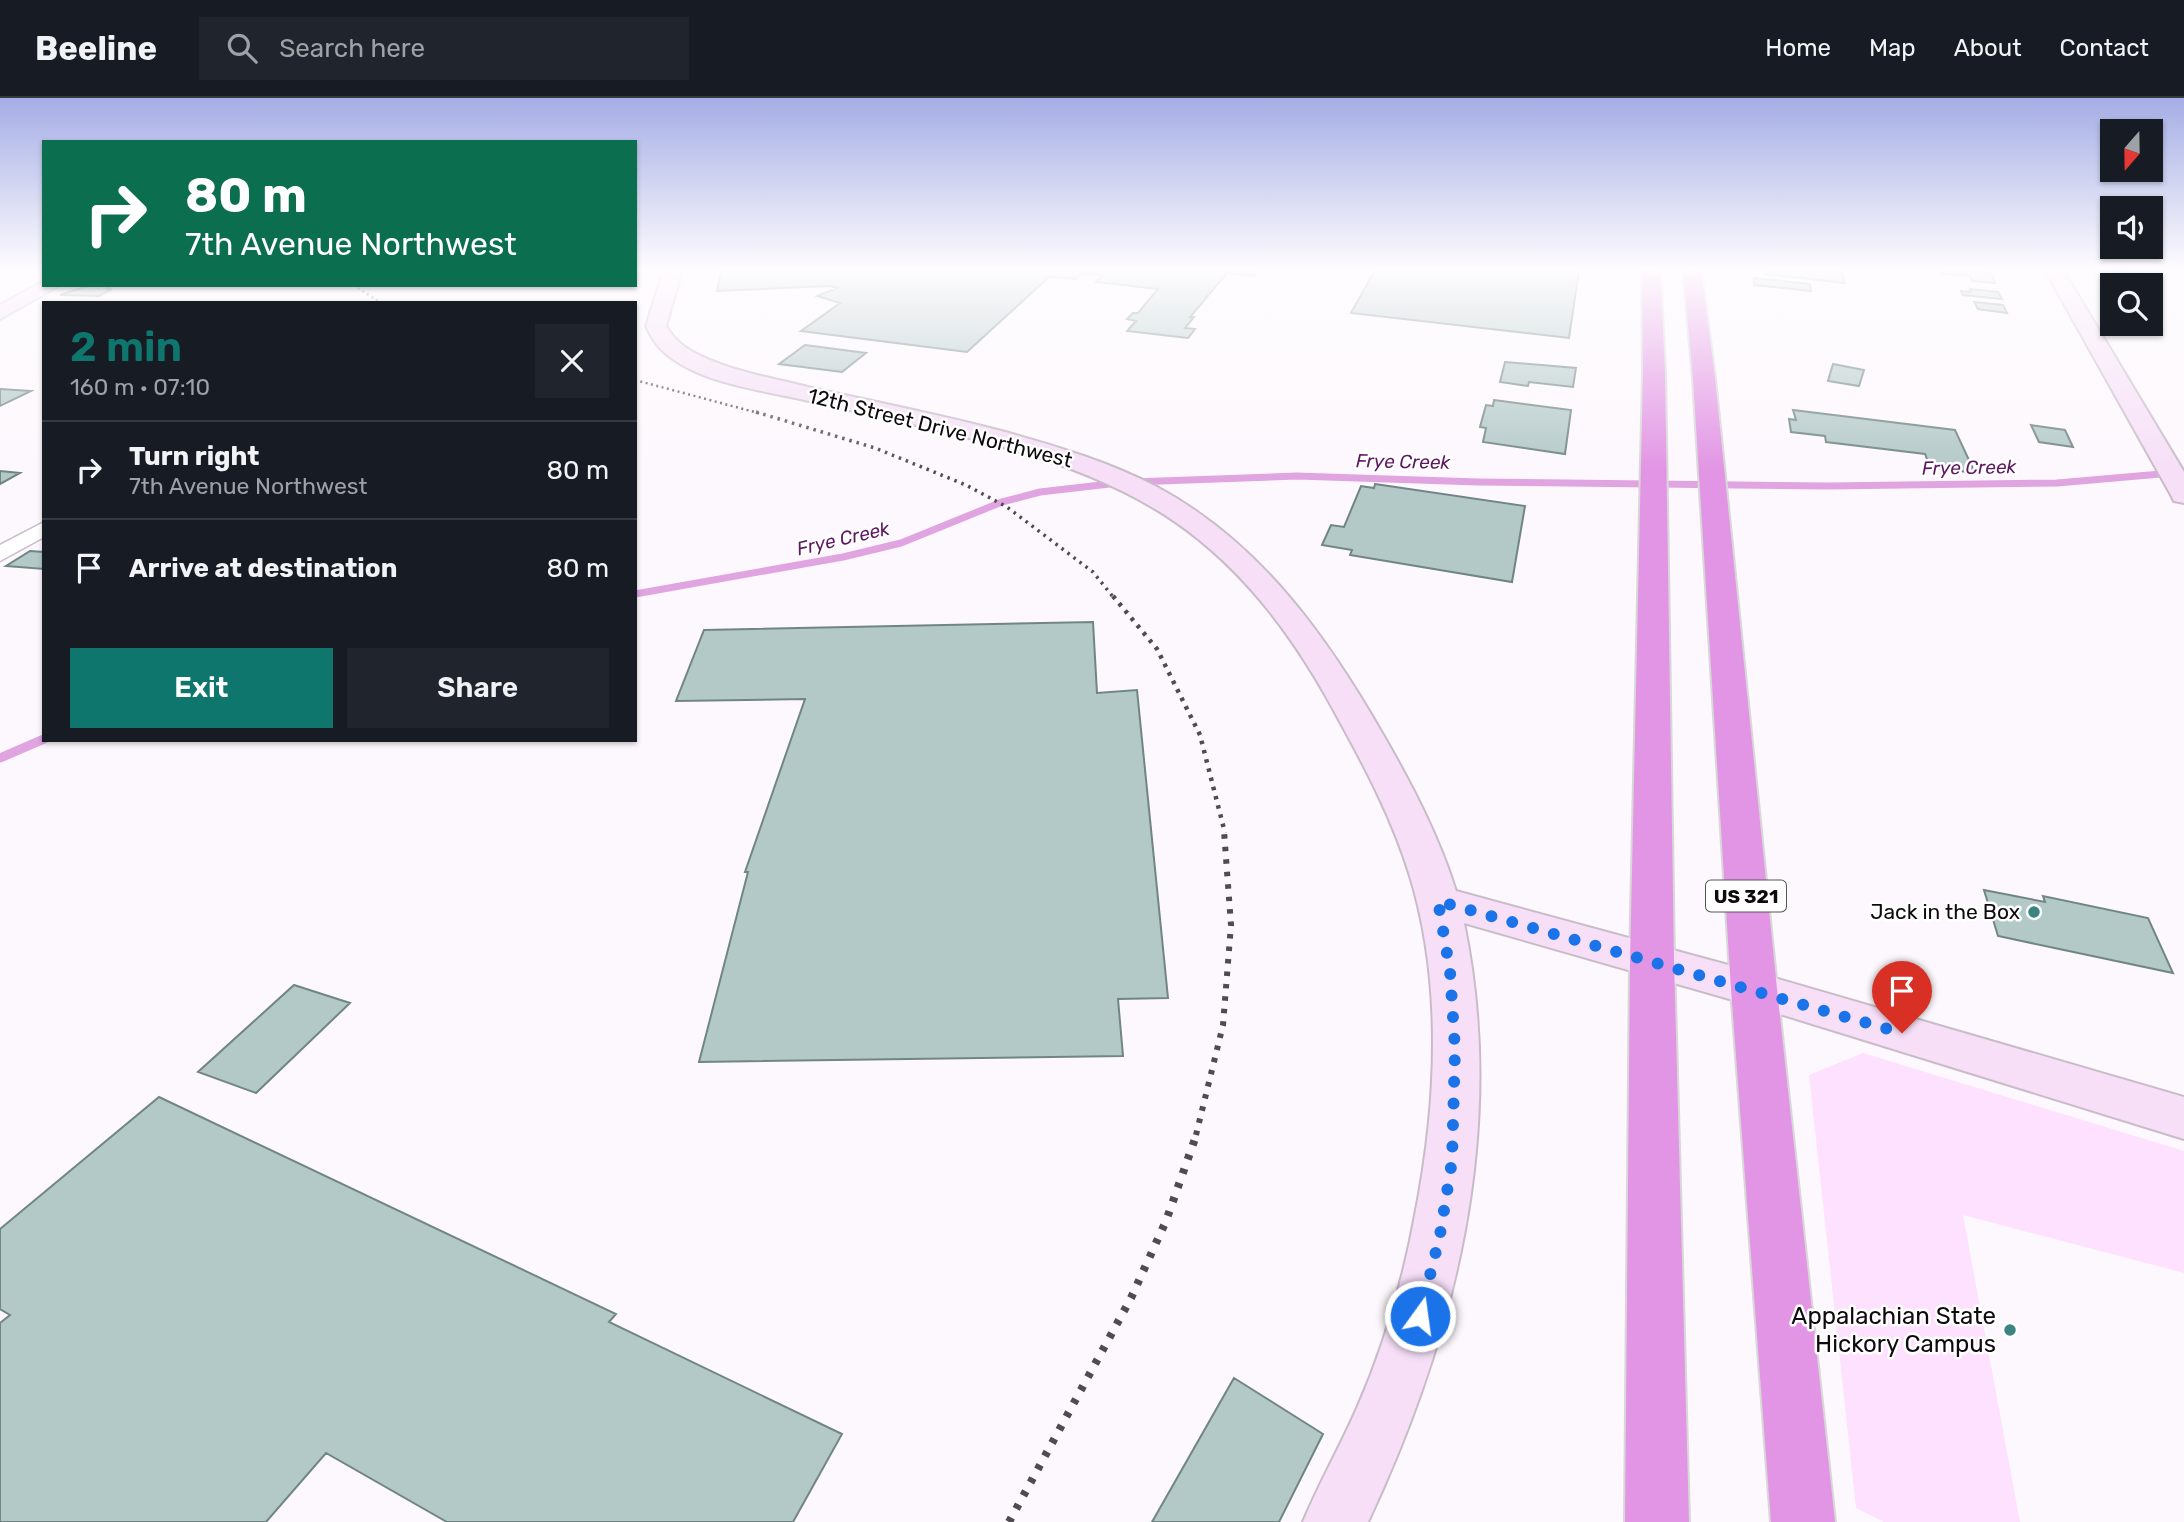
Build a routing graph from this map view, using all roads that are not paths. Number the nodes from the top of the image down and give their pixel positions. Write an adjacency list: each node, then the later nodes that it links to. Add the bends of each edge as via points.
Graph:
1 (662, 336): 8 (street, 12th Street Drive Northwest, via 675,351 748,379 1017,443 1108,474 1197,523 1260,579 1304,631 1378,759 1415,835)
2 (1653, 336): 9 (highway)
3 (1699, 336): 10 (highway, US 321)
4 (2092, 336): 5 (street)
5 (2184, 495)
6 (42, 529): 7 (street)
7 (0, 554)
8 (1438, 901): 9 (street); 12 (street, 12th Street Drive Northwest, via 1450,971 1455,1049 1452,1161 1446,1198 1420,1316 1399,1378)
9 (1652, 961): 10 (street); 13 (highway)
10 (1754, 989): 11 (street); 14 (highway, US 321)
11 (2184, 1118)
12 (1335, 1522)
13 (1657, 1522)
14 (1803, 1522)

